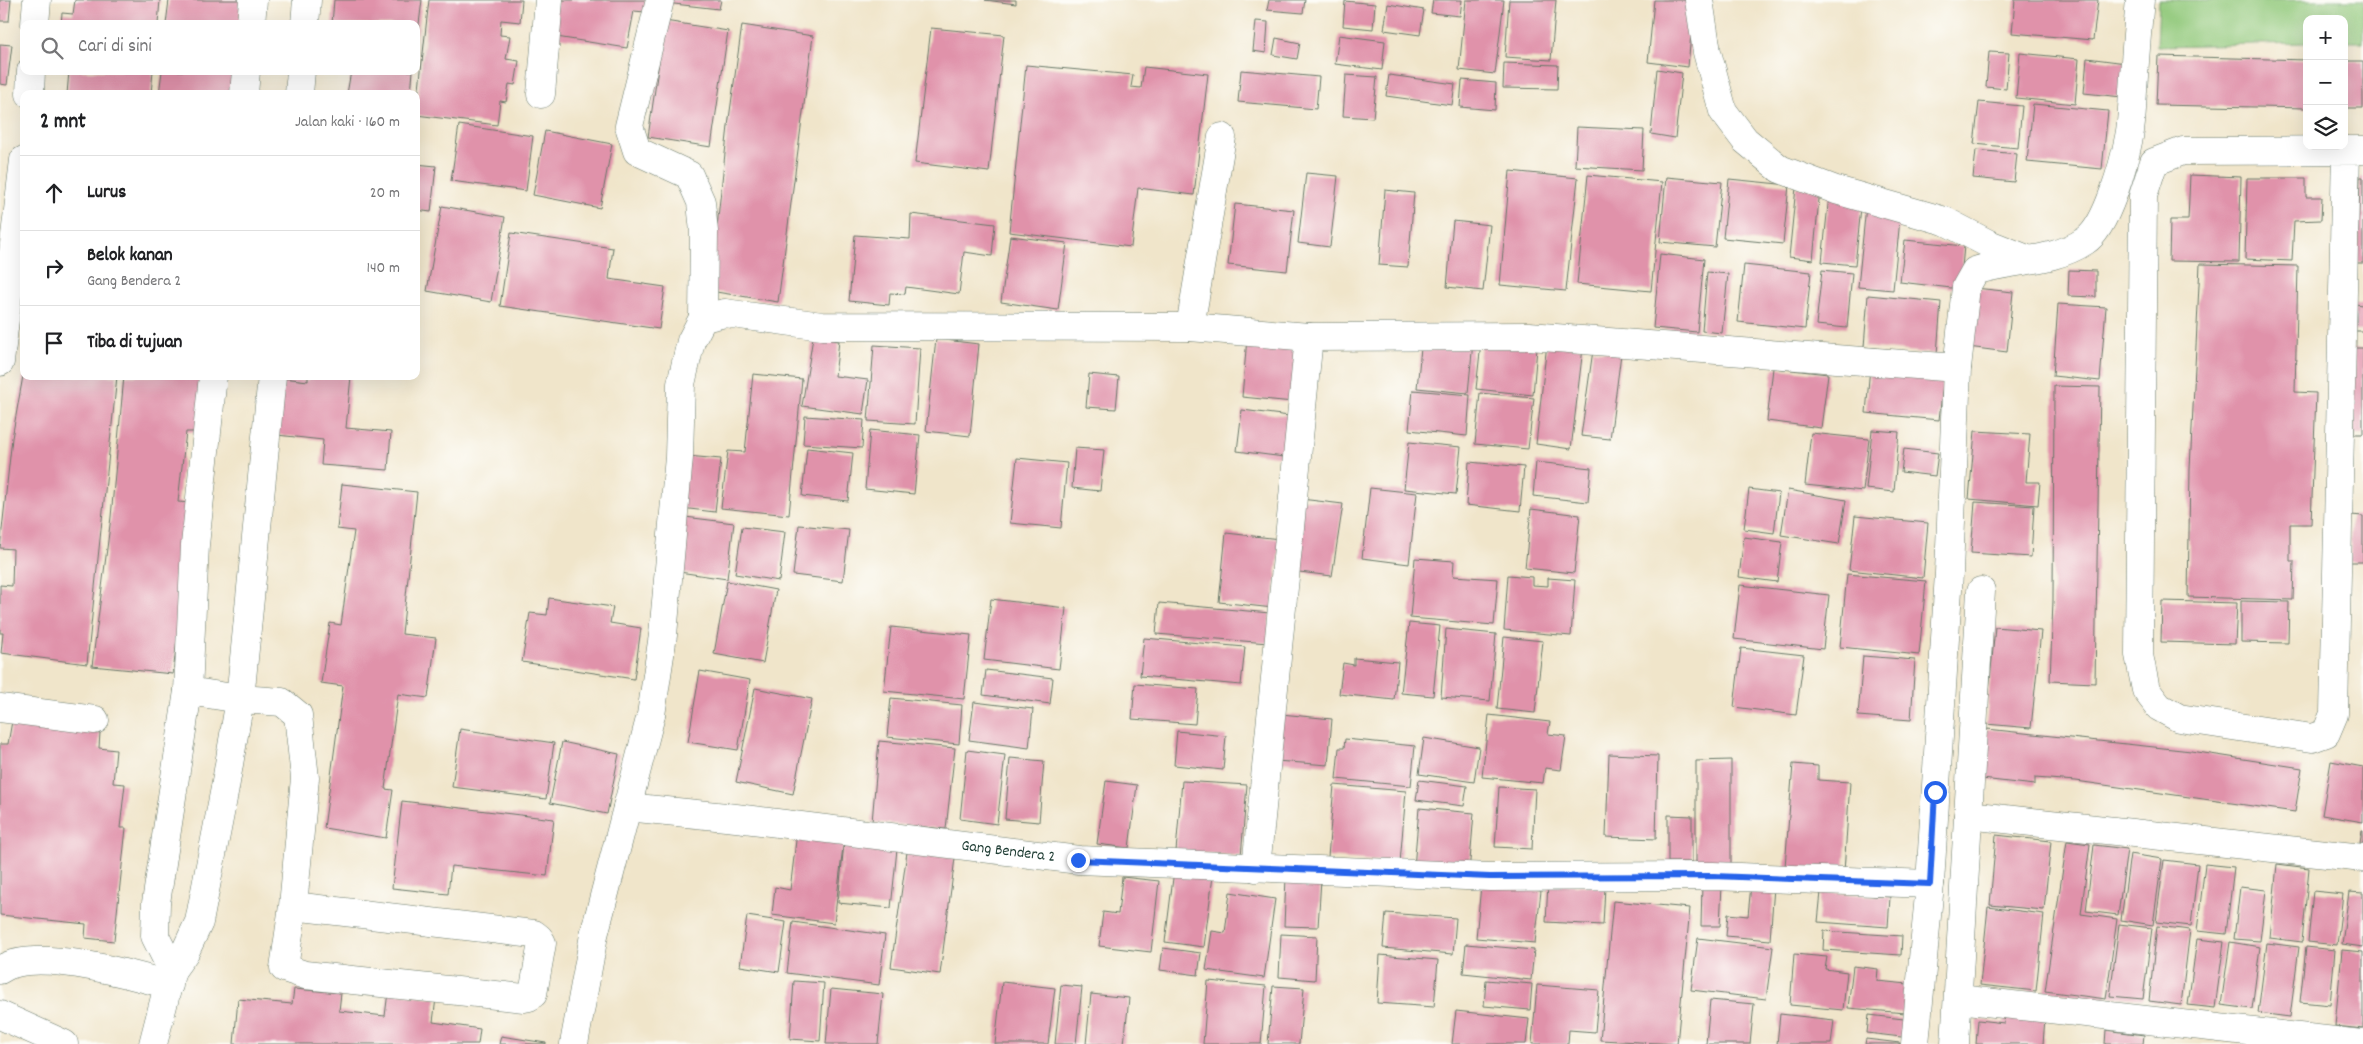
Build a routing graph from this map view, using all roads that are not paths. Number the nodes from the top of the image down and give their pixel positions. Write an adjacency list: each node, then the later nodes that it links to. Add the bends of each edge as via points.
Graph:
1 (37, 0): 8 (street)
2 (253, 0): 9 (street)
3 (307, 0): 10 (street)
4 (549, 0): 17 (street)
5 (660, 0): 22 (street, via 630,126 637,151 689,175 701,202)
6 (1699, 0): 21 (street, via 1707,52 1723,111 1746,140 1780,169 1836,190 1945,221 1989,244)
7 (2140, 0): 21 (street, via 2129,137 2110,205 2087,240)
8 (35, 20)
9 (251, 20)
10 (305, 20)
11 (32, 75): 14 (street)
12 (246, 75): 15 (street)
13 (301, 75): 16 (street)
14 (30, 90)
15 (244, 90)
16 (299, 90)
17 (541, 94)
18 (1222, 137): 23 (street)
19 (2354, 150): 19 (street, via 2183,151 2154,162 2143,196 2139,654 2146,690 2159,707 2179,718 2312,738 2326,733 2334,714)
20 (20, 192): 25 (street)
21 (2030, 260): 26 (street, via 1975,271 1966,287)
22 (703, 318): 23 (street, via 726,313 822,326); 34 (street, via 691,341 682,384 663,635 652,715)
23 (1190, 327): 24 (street)
24 (1309, 337): 26 (street, via 1529,336); 37 (street)
25 (0, 362)
26 (1958, 368): 38 (street, via 1950,573)
27 (213, 380): 30 (street, via 195,545)
28 (272, 380): 31 (street)
29 (1982, 591): 35 (street)
30 (188, 691): 31 (street); 41 (street, via 156,903 155,936)
31 (240, 699): 39 (street, via 282,702 298,715 305,778); 41 (street, via 199,922)
32 (0, 708): 33 (street)
33 (95, 720)
34 (628, 808): 37 (street, Gang Bendera 2, via 1078,860); 46 (street, via 592,944)
35 (1968, 815): 36 (street); 42 (street)
36 (2363, 858)
37 (1256, 868): 38 (street, Gang Bendera 2, via 1490,877 1713,876)
38 (1930, 884): 47 (street)
39 (293, 906): 39 (street, via 534,934 542,943 533,994 514,997 305,974 284,968)
40 (0, 970): 41 (street, via 7,965 34,960)
41 (170, 977): 45 (street)
42 (1959, 999): 48 (street); 49 (street)
43 (0, 1015): 44 (street)
44 (64, 1044)
45 (153, 1044)
46 (574, 1044)
47 (1915, 1044)
48 (1956, 1044)
49 (2362, 1044)

